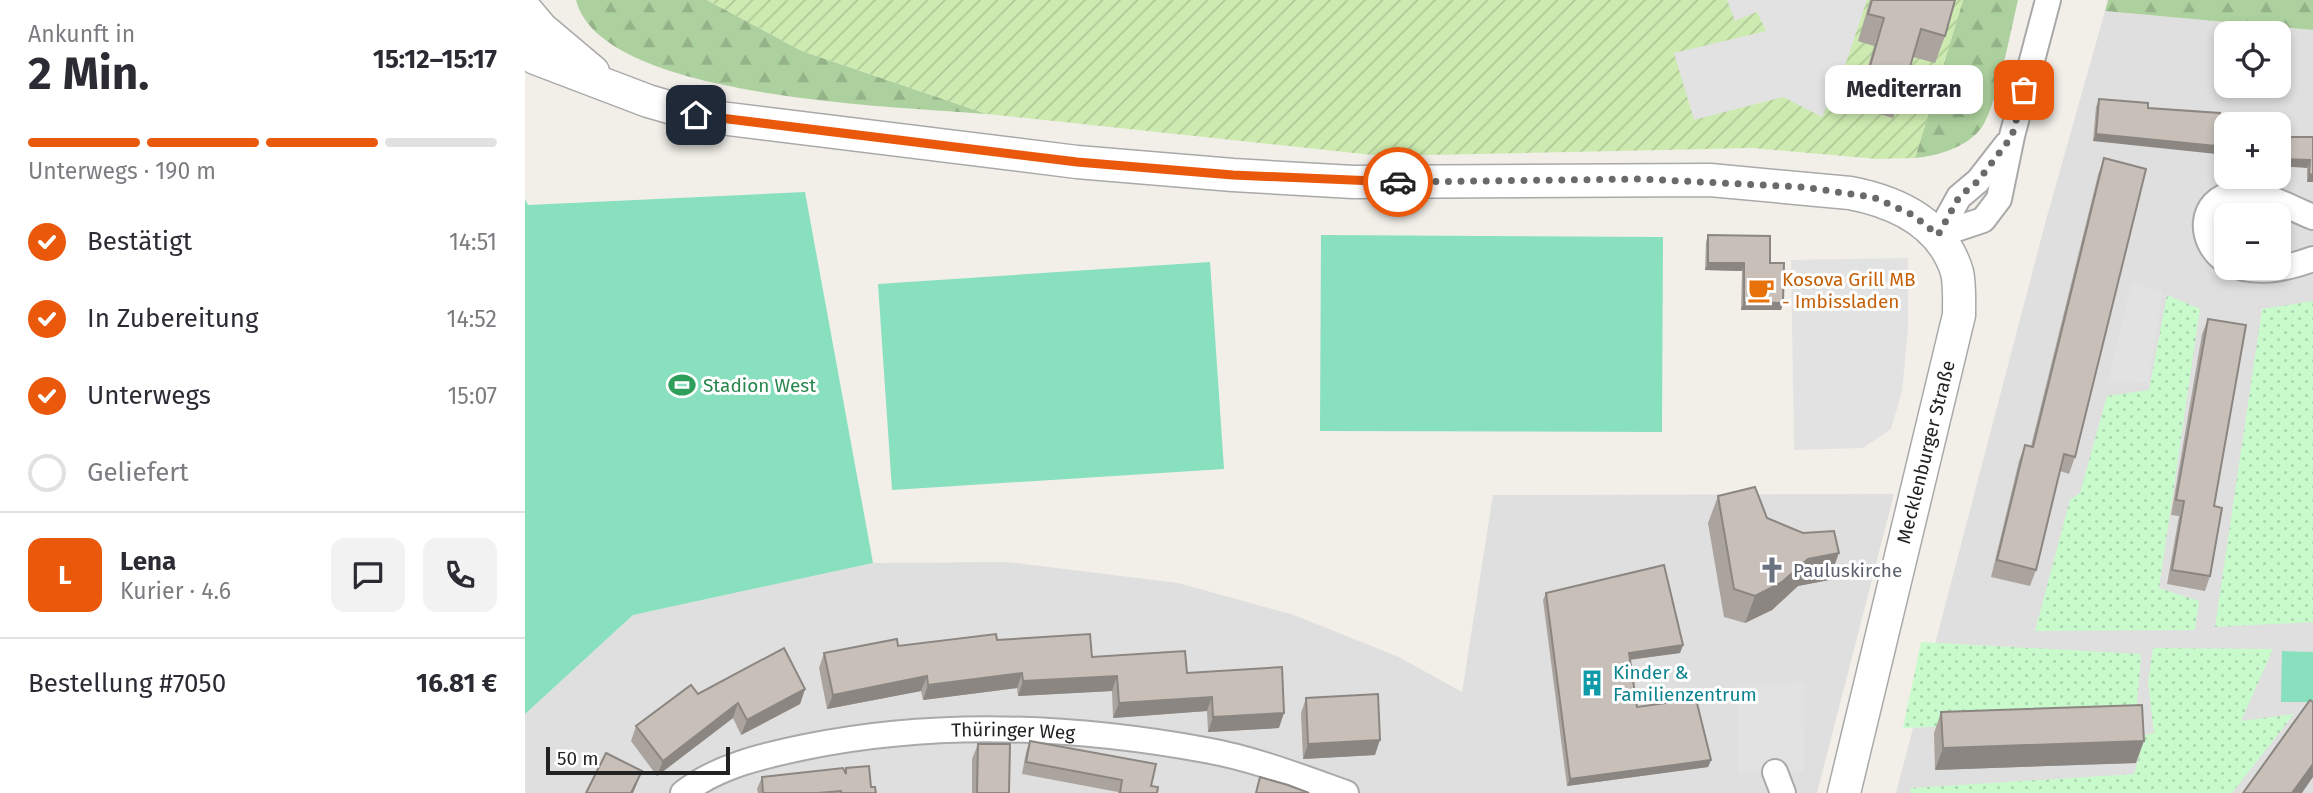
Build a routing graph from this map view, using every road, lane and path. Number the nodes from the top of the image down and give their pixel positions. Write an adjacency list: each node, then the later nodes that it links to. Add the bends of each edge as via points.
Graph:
1 (531, 0): 3 (street)
2 (2048, 0): 9 (street, via 2012,136 1978,181 1959,197)
3 (531, 29): 9 (street, via 610,86 696,115 1103,164 1353,182 1642,179 1802,187 1873,197 1913,215)
4 (2215, 203): 5 (street, via 2236,193 2256,194)
5 (2278, 203)
6 (2214, 204): 10 (street, via 2205,235)
7 (2291, 208): 8 (street)
8 (2313, 217)
9 (1938, 235): 15 (street, Mecklenburger Straße, via 1957,273 1959,315)
10 (2214, 251)
11 (2313, 259): 12 (street)
12 (2291, 266)
13 (683, 793): 14 (street, Thüringer Weg, via 701,779 763,755 863,735 973,728 1087,734 1207,750)
14 (1346, 793)
15 (1844, 793)

